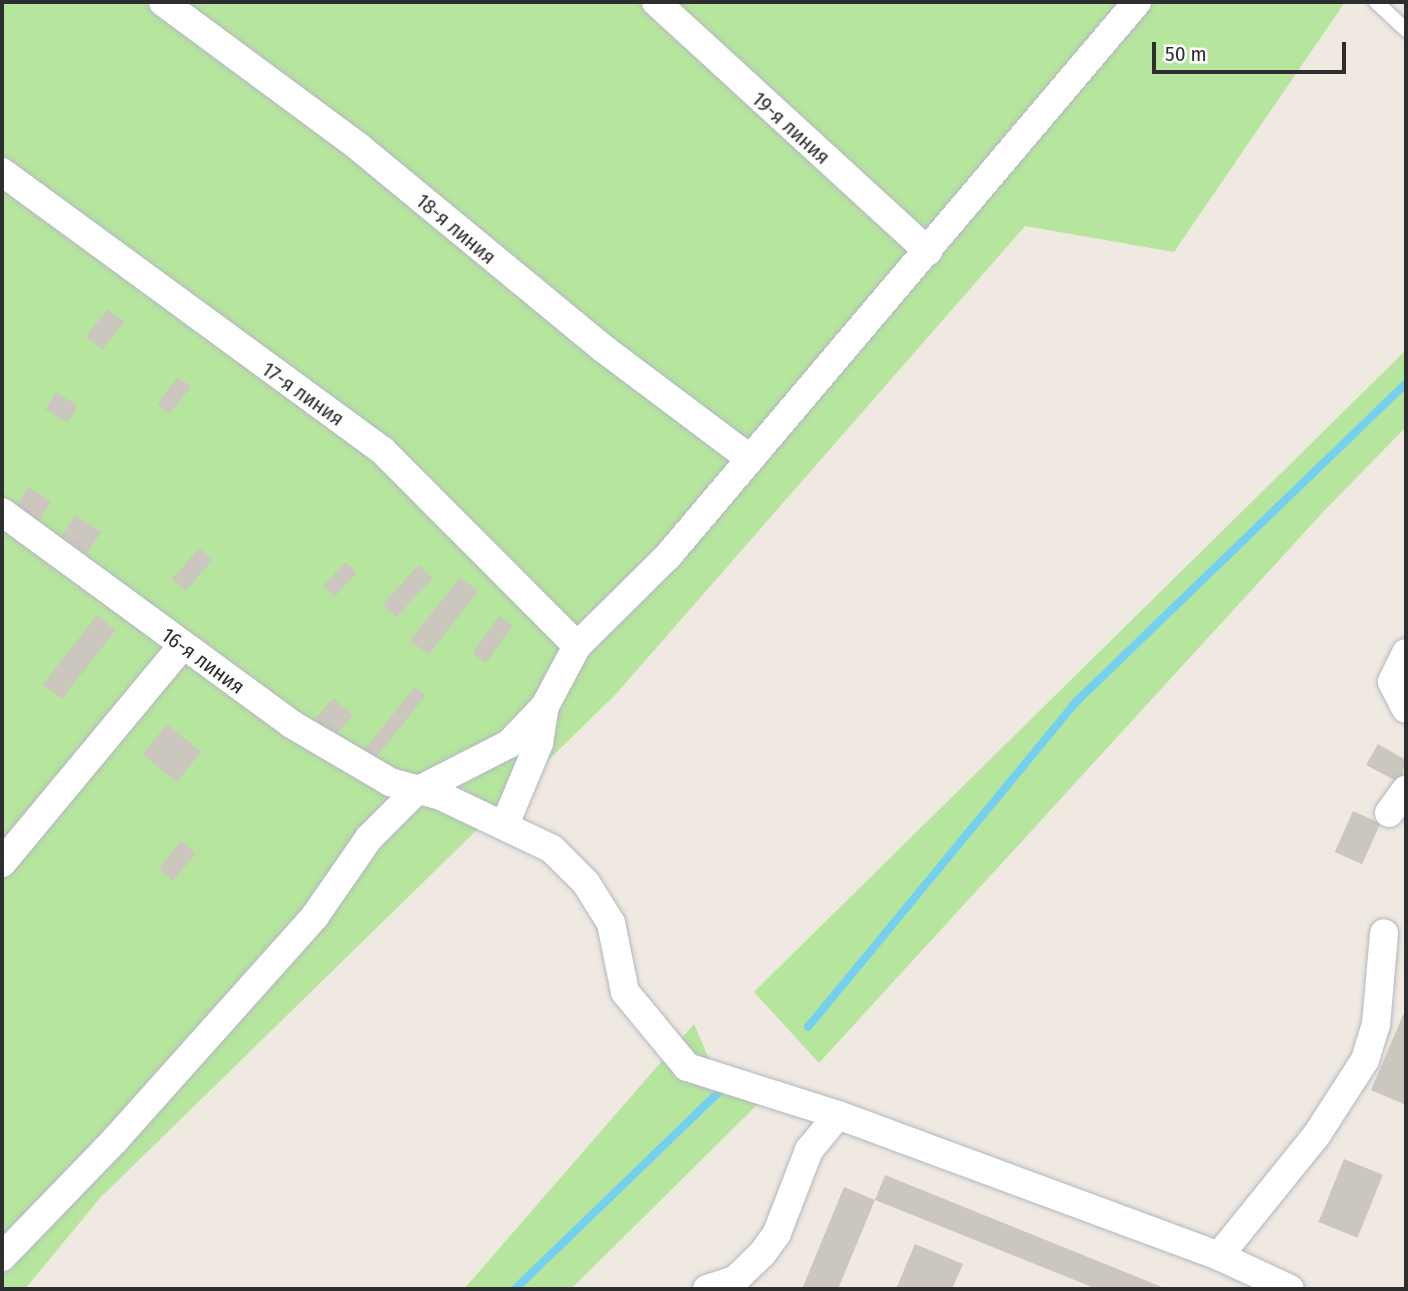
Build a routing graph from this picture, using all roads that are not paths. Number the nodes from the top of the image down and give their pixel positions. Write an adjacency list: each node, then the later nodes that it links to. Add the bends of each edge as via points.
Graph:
1 (163, 2): 8 (street, 18-я линия, via 360,148 604,349)
2 (656, 2): 7 (street, 19-я линия)
3 (1137, 2): 7 (street)
4 (1376, 2): 5 (lane)
5 (1406, 30)
6 (2, 172): 11 (street, 17-я линия, via 382,450)
7 (928, 251): 8 (street, via 821,380)
8 (748, 457): 11 (street, via 667,556)
9 (2, 512): 10 (street, 16-я линия)
10 (182, 646): 16 (street, 16-я линия, via 293,725); 19 (street)
11 (577, 646): 13 (street)
12 (1406, 653): 14 (street, via 1392,682)
13 (545, 706): 16 (street, via 509,744); 18 (street, via 538,743)
14 (1406, 709)
15 (1406, 790): 17 (street)
16 (415, 792): 18 (street, 16-я линия, via 441,796); 23 (street, via 369,838 315,916 115,1140)
17 (1389, 813)
18 (505, 824): 21 (street, 16-я линия, via 552,849 586,883 611,923 625,992 687,1068)
19 (2, 863)
20 (1384, 933): 22 (street, via 1376,1025 1365,1060 1316,1136)
21 (838, 1115): 22 (street, 16-я линия); 24 (street, via 809,1150 777,1233 762,1254 735,1280)
22 (1219, 1256): 25 (street, 16-я линия)
23 (2, 1257)
24 (707, 1289)
25 (1290, 1289)

